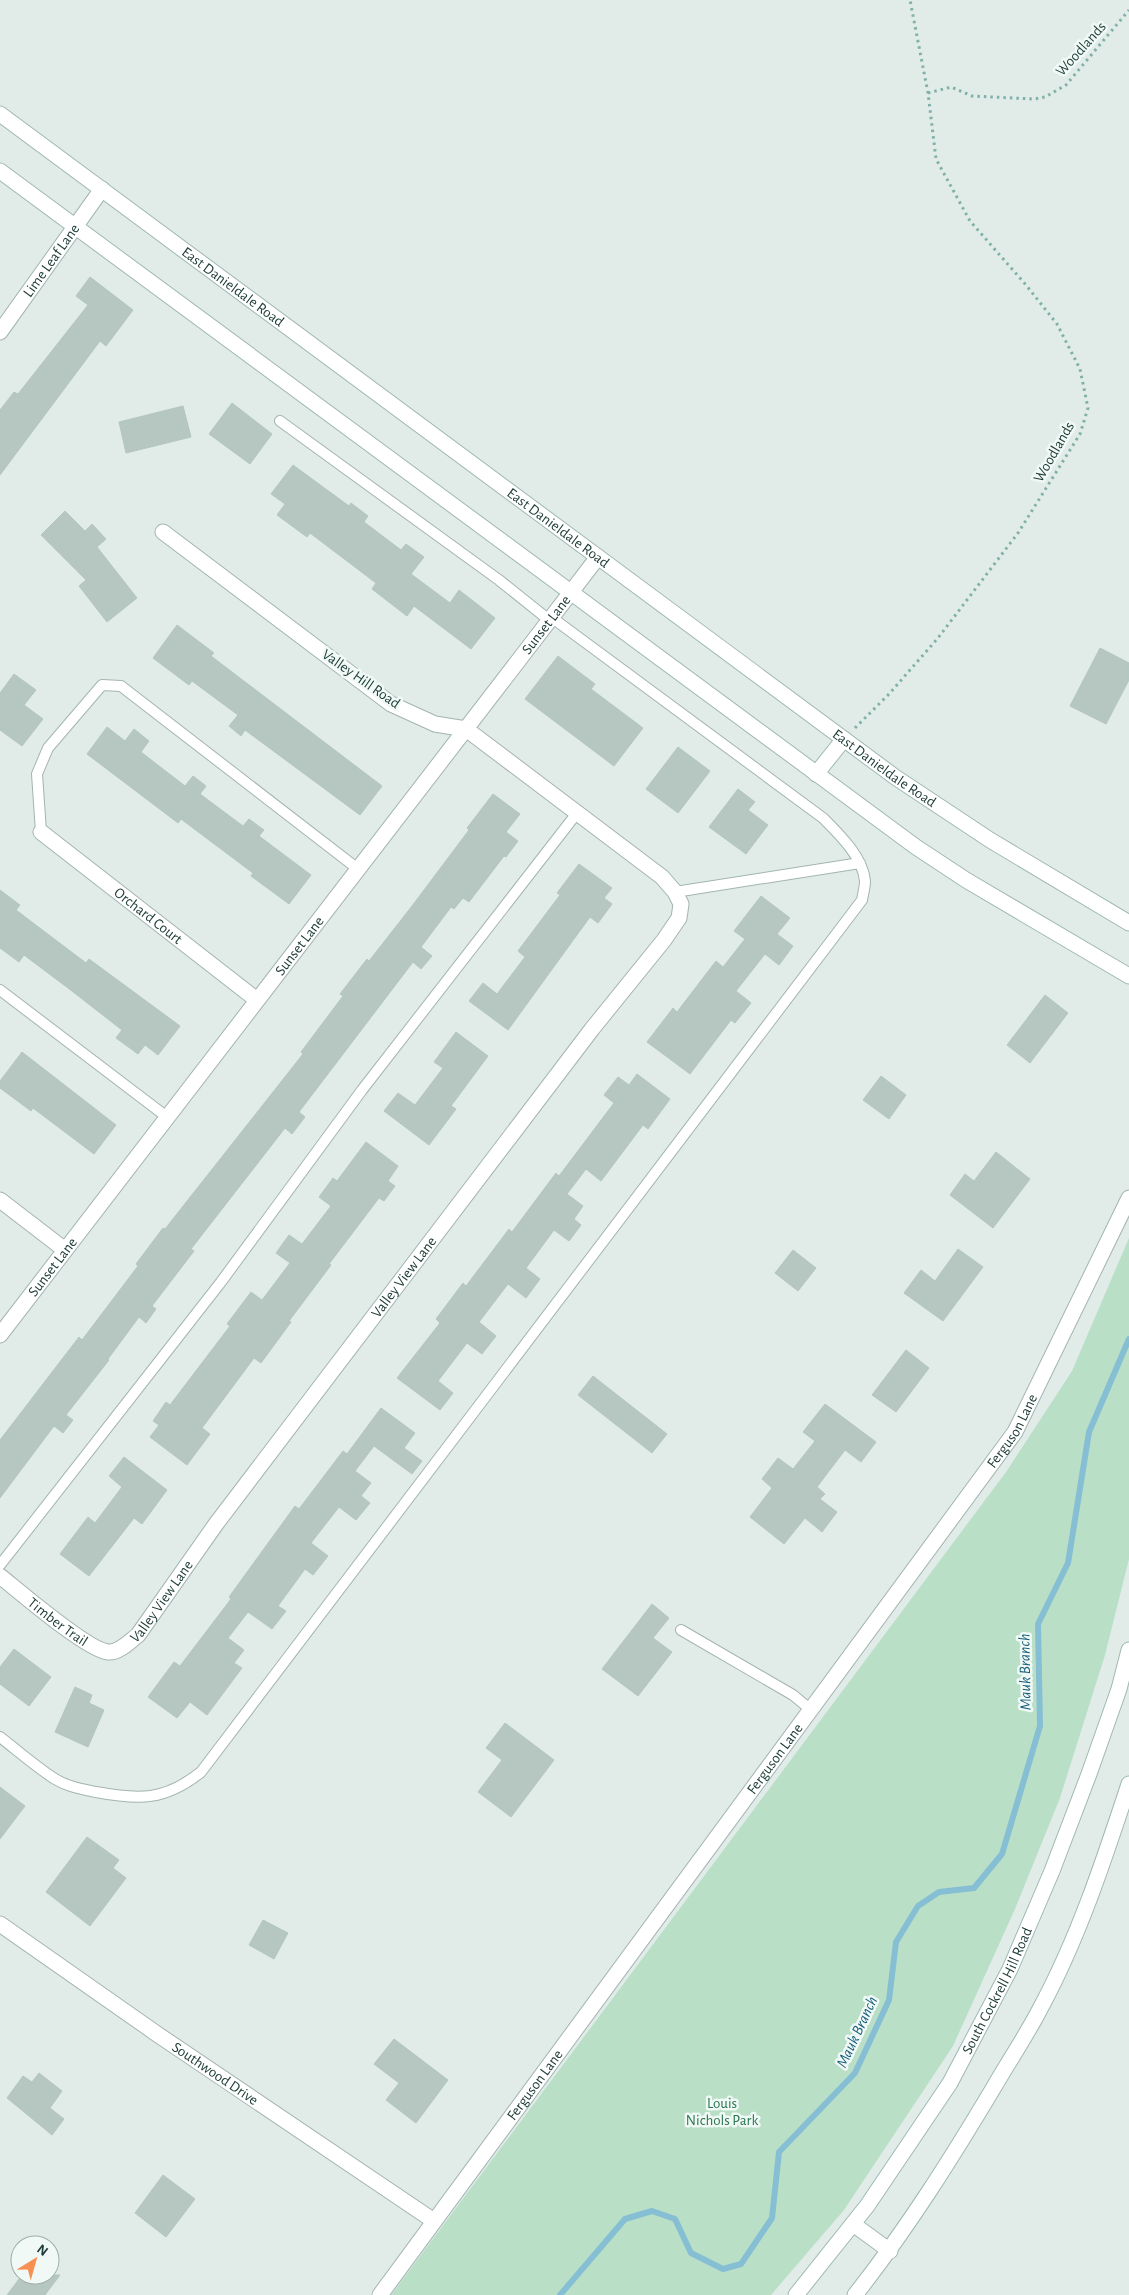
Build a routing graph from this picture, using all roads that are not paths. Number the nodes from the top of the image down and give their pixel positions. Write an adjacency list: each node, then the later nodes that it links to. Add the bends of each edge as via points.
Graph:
1 (0, 114): 3 (street, East Danieldale Road)
2 (0, 171): 4 (street)
3 (102, 189): 4 (street, Lime Leaf Lane); 8 (street, East Danieldale Road)
4 (76, 227): 5 (street, Lime Leaf Lane); 9 (street)
5 (0, 332)
6 (280, 421): 10 (lane)
7 (163, 532): 11 (street, Valley Hill Road, via 391,704 435,724)
8 (598, 557): 9 (street, Sunset Lane); 12 (street, East Danieldale Road)
9 (570, 592): 10 (street, Sunset Lane); 13 (street)
10 (550, 618): 11 (street, Sunset Lane); 16 (lane, via 824,818)
11 (466, 729): 14 (street, Valley Hill Road); 17 (street, Sunset Lane)
12 (844, 739): 13 (street); 19 (street, East Danieldale Road, via 990,840)
13 (816, 774): 20 (street, via 916,847)
14 (577, 812): 18 (street, Valley Hill Road, via 662,877); 28 (lane, via 362,1090 221,1282)
15 (41, 832): 17 (lane, via 37,774 48,748 102,685 121,686); 22 (street, Orchard Court)
16 (860, 863): 18 (lane); 34 (lane, via 865,880 862,900 855,912 201,1772 186,1785 152,1798 70,1787)
17 (358, 869): 22 (street, Sunset Lane)
18 (678, 898): 31 (street, Valley View Lane, via 679,918 664,940 592,1029 222,1516 138,1635)
19 (1129, 923)
20 (1129, 976)
21 (0, 990): 23 (lane)
22 (256, 1000): 23 (street, Sunset Lane)
23 (167, 1117): 26 (street, Sunset Lane)
24 (1129, 1198): 33 (street, Ferguson Lane, via 1015,1432)
25 (0, 1200): 26 (street)
26 (65, 1250): 27 (street, Sunset Lane)
27 (0, 1335)
28 (0, 1565)
29 (0, 1576): 31 (street, Timber Trail, via 90,1646 109,1652)
30 (681, 1630): 33 (lane, via 793,1695)
31 (122, 1648)
32 (1129, 1650): 38 (street, South Cockrell Hill Road, via 1086,1783 1010,1969 950,2083)
33 (811, 1710): 37 (street, Ferguson Lane)
34 (0, 1737)
35 (1129, 1784): 39 (street, via 1077,1929 1040,2008 954,2154)
36 (0, 1924): 37 (street, Southwood Drive)
37 (434, 2221): 40 (street, Ferguson Lane)
38 (853, 2224): 39 (street); 41 (street, South Cockrell Hill Road)
39 (890, 2251): 42 (street)
40 (380, 2295)
41 (796, 2295)
42 (856, 2295)

